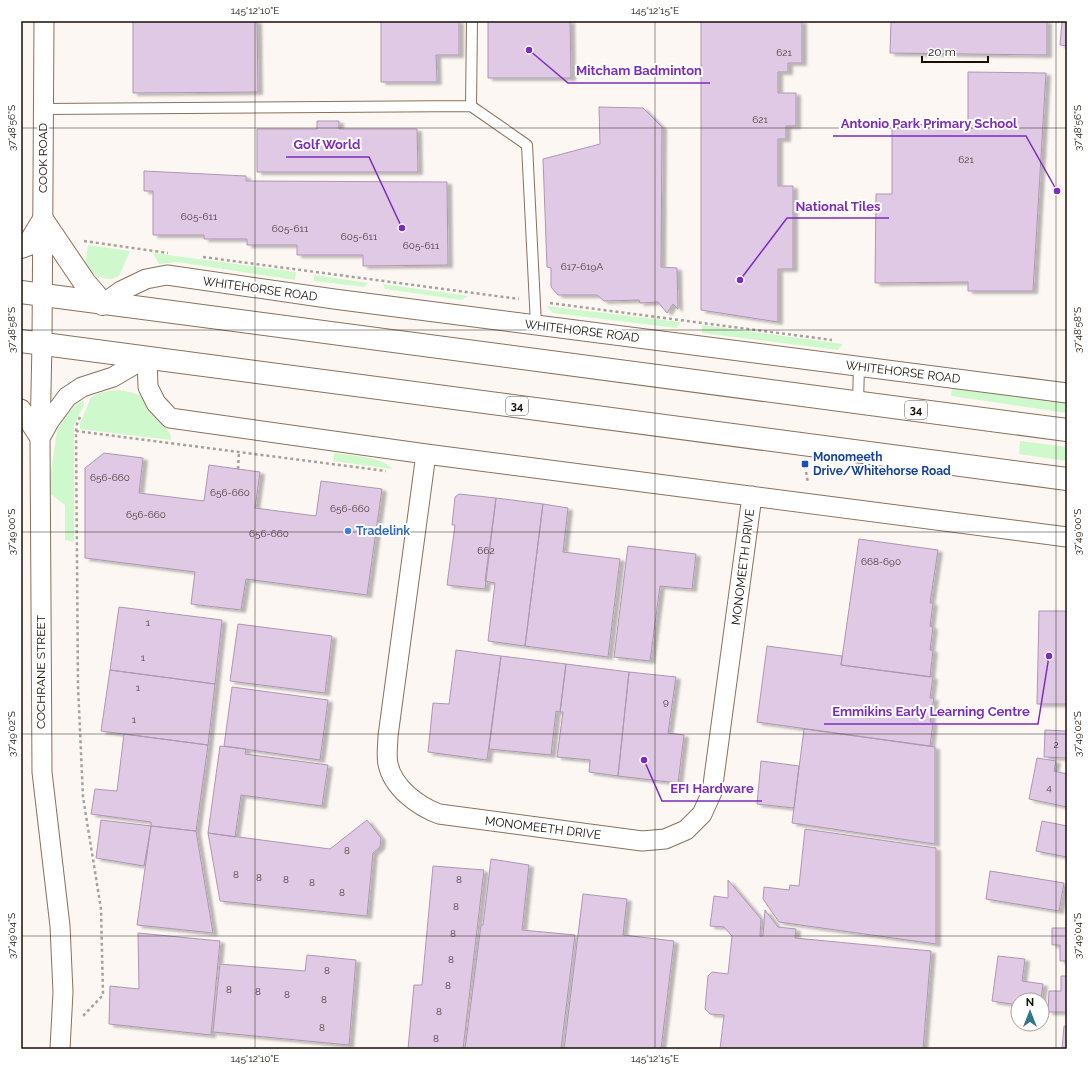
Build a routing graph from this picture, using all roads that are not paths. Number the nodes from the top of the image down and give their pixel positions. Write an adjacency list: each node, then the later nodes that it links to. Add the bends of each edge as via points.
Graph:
1 (44, 21): 4 (street, COOK ROAD)
2 (472, 21): 3 (lane)
3 (471, 106): 4 (lane); 9 (lane, via 527,145)
4 (44, 109): 5 (street, COOK ROAD)
5 (43, 221): 6 (highway, via 29,244); 7 (street, COOK ROAD); 8 (highway, via 85,283)
6 (21, 247)
7 (32, 293): 8 (highway, 34); 10 (street, COCHRANE STREET)
8 (103, 304): 9 (street, WHITEHORSE ROAD, via 121,291 146,279 167,275); 14 (highway, 34)
9 (536, 325): 12 (street, WHITEHORSE ROAD)
10 (32, 342): 11 (highway, 34); 17 (street, COCHRANE STREET)
11 (146, 357): 17 (street, via 113,377 82,387 67,397); 18 (street, via 148,386 156,403 170,418); 19 (highway, 34)
12 (859, 367): 13 (street, WHITEHORSE ROAD); 14 (lane)
13 (1067, 393)
14 (858, 402): 16 (highway, 34)
15 (21, 409): 17 (street)
16 (1067, 430)
17 (40, 438): 22 (street, COCHRANE STREET, via 42,772 60,926 63,992)
18 (426, 454): 20 (street); 20 (street, MONOMEETH DRIVE, via 388,736 391,775 416,802 439,814 642,841 665,840 686,830 702,814 712,792)
19 (1067, 478)
20 (752, 496): 21 (street)
21 (1067, 538)
22 (60, 1049)

